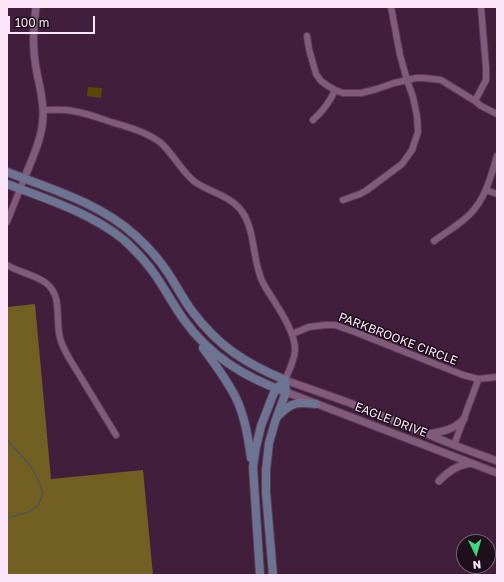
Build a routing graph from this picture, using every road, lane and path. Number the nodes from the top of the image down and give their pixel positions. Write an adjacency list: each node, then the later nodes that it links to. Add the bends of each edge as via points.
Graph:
1 (36, 7): 8 (street, via 33,47)
2 (391, 7): 5 (street)
3 (481, 7): 7 (street, via 486,80)
4 (307, 36): 6 (street, via 316,74 321,81)
5 (407, 80): 6 (street, via 361,93); 7 (street, via 441,80); 18 (street, via 418,124 412,150 402,164 367,190)
6 (335, 90): 10 (street, via 324,110)
7 (475, 101): 9 (street)
8 (43, 110): 13 (street, via 38,145); 23 (street, via 86,113 148,135 160,143 196,183 235,204 243,213 250,230 260,275)
9 (497, 114)
10 (313, 120)
11 (497, 156): 16 (street)
12 (7, 172): 13 (main road)
13 (24, 179): 15 (street); 26 (main road, via 82,201 121,224 150,250 191,310 218,341 251,364)
14 (7, 184): 15 (main road)
15 (20, 189): 19 (street); 22 (main road, via 82,214 124,240 156,275)
16 (486, 190): 17 (street); 20 (street, via 472,212)
17 (497, 194)
18 (343, 200)
19 (7, 222)
20 (434, 241)
21 (7, 265): 33 (street, via 45,281 54,290 62,345)
22 (192, 330): 27 (main road, EAGLE DRIVE, via 231,366); 37 (main road, via 236,397 244,419)
23 (292, 334): 25 (street, PARKBROOKE CIRCLE, via 309,327 335,325); 26 (street, via 295,351)
24 (497, 377): 25 (street, PARKBROOKE CIRCLE)
25 (478, 379): 31 (street)
26 (285, 380): 27 (main road); 28 (main road); 32 (street, EAGLE DRIVE)
27 (276, 389): 28 (main road, EAGLE DRIVE); 37 (main road, via 261,426)
28 (286, 392): 29 (street, EAGLE DRIVE); 30 (main road)
29 (316, 404): 30 (main road, via 293,404); 36 (street, EAGLE DRIVE)
30 (277, 417): 41 (main road, via 269,443 266,470)
31 (464, 419): 32 (street, via 449,430); 34 (street)
32 (427, 434): 34 (street, EAGLE DRIVE)
33 (116, 435)
34 (454, 445): 35 (street, EAGLE DRIVE)
35 (497, 461)
36 (471, 463): 38 (street, EAGLE DRIVE); 39 (street, via 451,470)
37 (253, 467): 40 (main road)
38 (497, 473)
39 (440, 481)
40 (260, 575)
41 (273, 575)

